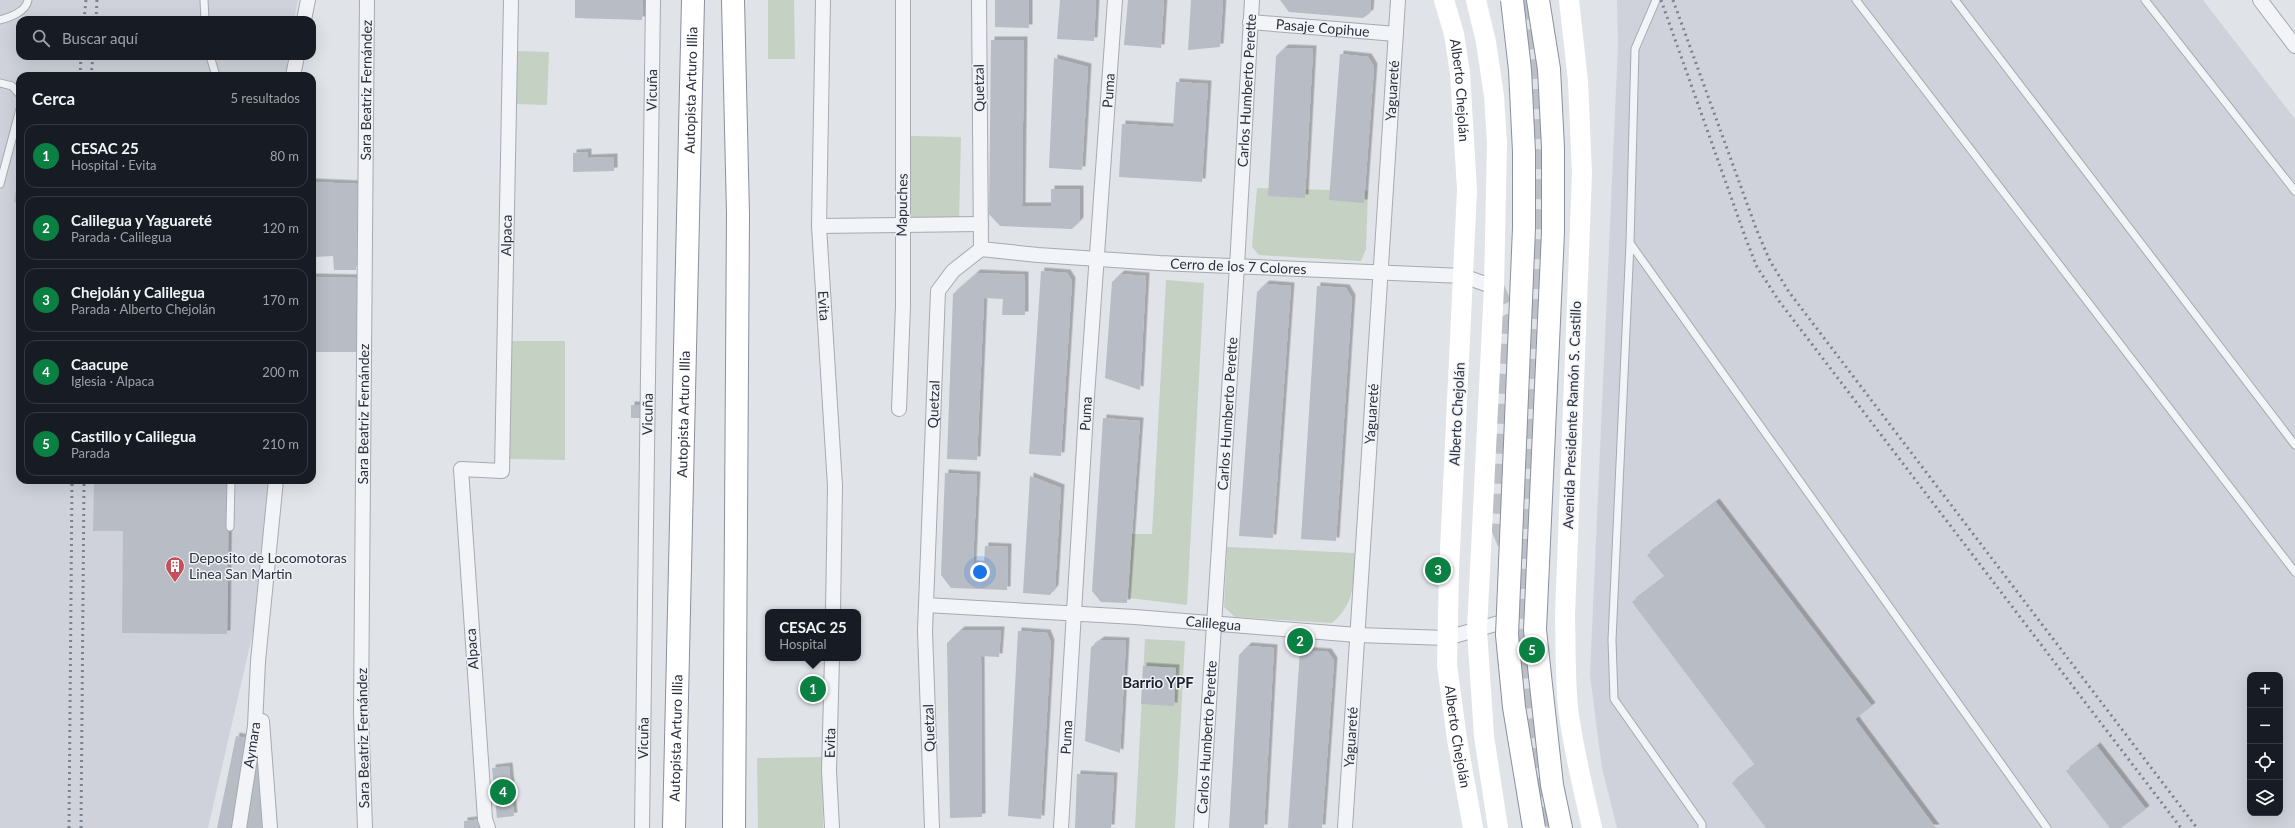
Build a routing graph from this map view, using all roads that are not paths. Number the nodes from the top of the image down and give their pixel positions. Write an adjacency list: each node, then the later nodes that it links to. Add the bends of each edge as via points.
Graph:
1 (28, 0): 27 (lane, via 15,15)
2 (204, 0): 25 (lane)
3 (308, 0): 26 (street)
4 (367, 0): 68 (street, Sara Beatriz Fernández, via 361,713)
5 (512, 0): 69 (street, Alpaca, via 502,472 461,470 473,666 485,819)
6 (652, 0): 70 (street, Vicuña)
7 (693, 0): 71 (highway, Autopista Arturo Illia)
8 (733, 0): 72 (highway, via 738,207)
9 (823, 0): 42 (street, Evita)
10 (903, 0): 41 (street, Mapuches, via 904,143)
11 (979, 0): 40 (street, Quetzal)
12 (1115, 0): 45 (street, Puma)
13 (1252, 0): 28 (street, Carlos Humberto Perette)
14 (1398, 0): 29 (street, Yaguareté)
15 (1444, 0): 48 (main road, Alberto Chejolán, via 1454,34 1463,107 1467,190)
16 (1476, 0): 49 (main road, via 1486,42 1494,96 1497,143)
17 (1512, 0): 80 (highway, bridge, via 1520,70 1524,228 1506,635 1514,707)
18 (1538, 0): 81 (highway, via 1549,69 1553,148 1553,232 1535,630 1552,785)
19 (1568, 0): 82 (main road, Avenida Presidente Ramón S. Castillo, via 1578,81 1582,174 1565,616 1566,659 1568,707 1577,766)
20 (1656, 0): 43 (lane, via 1635,49)
21 (1856, 0): 55 (lane)
22 (1955, 0): 51 (lane)
23 (2145, 0): 39 (lane)
24 (2260, 0): 30 (street)
25 (205, 16)
26 (305, 16)
27 (0, 20)
28 (1250, 22): 29 (street, Pasaje Copihue); 46 (street, Carlos Humberto Perette)
29 (1396, 34): 47 (street, Yaguareté)
30 (2295, 46)
31 (211, 60): 33 (lane)
32 (296, 60): 34 (street)
33 (215, 72)
34 (294, 72)
35 (0, 83): 36 (lane, via 12,86)
36 (16, 90)
37 (16, 124): 38 (lane)
38 (0, 184)
39 (2295, 191)
40 (981, 224): 41 (street); 44 (street, Quetzal)
41 (901, 225): 42 (street); 50 (street, Mapuches, via 903,306)
42 (819, 226): 57 (street, Evita, via 835,486)
43 (1630, 243): 83 (lane, via 1612,640 1614,699 1702,824); 84 (lane)
44 (981, 249): 45 (street, Cerro de los 7 Colores); 56 (street, Quetzal, via 953,271 938,291)
45 (1096, 259): 46 (street, Cerro de los 7 Colores); 58 (street, Puma)
46 (1237, 266): 47 (street, Cerro de los 7 Colores); 60 (street, Carlos Humberto Perette, via 1218,539)
47 (1381, 274): 48 (street, Cerro de los 7 Colores); 62 (street, Yaguareté)
48 (1463, 276): 49 (street, Cerro de los 7 Colores); 63 (main road, Alberto Chejolán)
49 (1494, 286): 61 (main road)
50 (900, 409)
51 (2295, 444)
52 (231, 484): 54 (lane)
53 (276, 484): 64 (street)
54 (230, 527)
55 (2295, 572)
56 (926, 605): 58 (street, Calilegua); 74 (street, Quetzal)
57 (833, 609)
58 (1073, 614): 60 (street, Calilegua); 75 (street, Puma)
59 (1500, 623): 61 (street, Calilegua)
60 (1215, 625): 62 (street, Calilegua); 76 (street, Carlos Humberto Perette)
61 (1477, 630): 63 (street, Calilegua); 79 (main road, via 1484,736)
62 (1357, 635): 63 (street, Calilegua); 77 (street, Yaguareté)
63 (1447, 638): 78 (main road, Alberto Chejolán, via 1447,665 1454,717)
64 (258, 661): 66 (street, Aymara, via 255,726); 67 (street)
65 (832, 661): 73 (street, Evita)
66 (239, 828)
67 (270, 828)
68 (365, 828)
69 (488, 828)
70 (642, 828)
71 (674, 828)
72 (734, 828)
73 (832, 828)
74 (932, 828)
75 (1061, 828)
76 (1201, 828)
77 (1345, 828)
78 (1473, 828)
79 (1498, 828)
80 (1534, 828)
81 (1562, 828)
82 (1592, 828)
83 (1702, 828)
84 (2047, 828)

